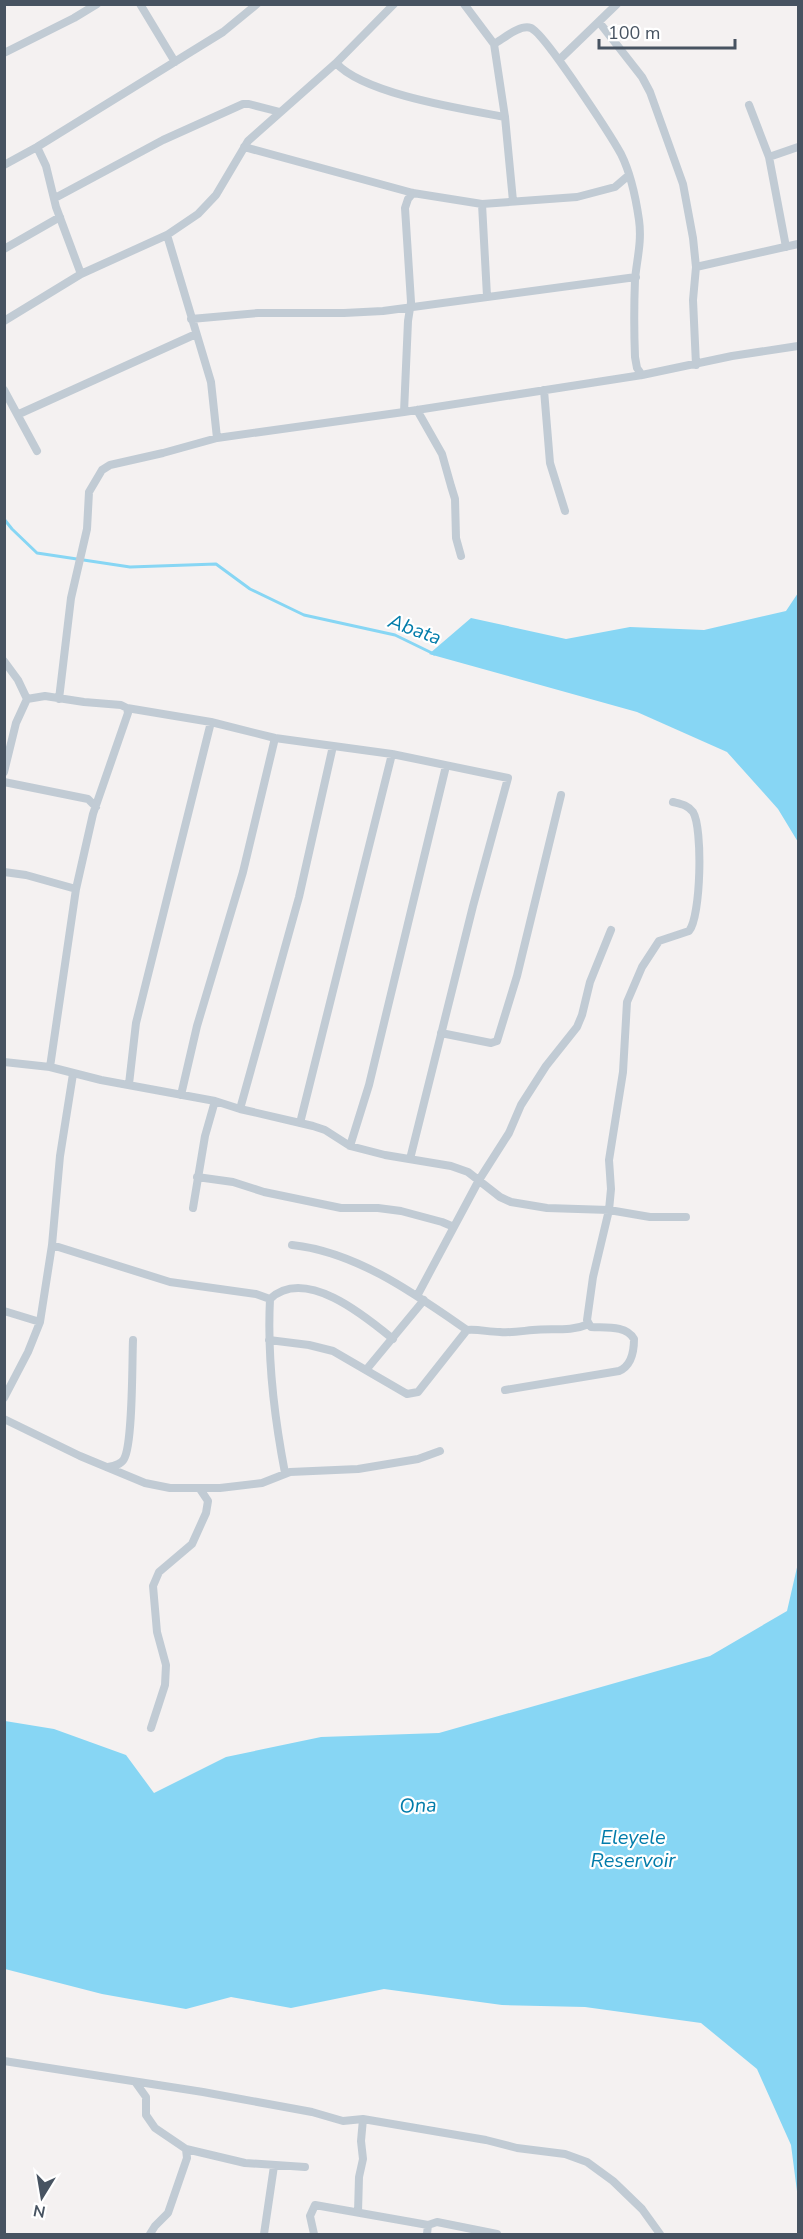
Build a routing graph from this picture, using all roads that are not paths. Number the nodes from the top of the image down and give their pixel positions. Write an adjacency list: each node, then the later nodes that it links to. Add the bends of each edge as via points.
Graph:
1 (97, 4): 9 (street)
2 (140, 4): 11 (street)
3 (257, 4): 11 (street, via 236,24)
4 (394, 4): 12 (street)
5 (464, 4): 8 (street)
6 (617, 4): 7 (street)
7 (599, 22): 10 (street); 31 (street, via 642,77 655,103 685,190)
8 (494, 44): 10 (street, via 529,27); 15 (street)
9 (4, 53)
10 (559, 60): 21 (street, via 621,154)
11 (175, 62): 16 (street)
12 (336, 63): 14 (street); 15 (street, via 359,80 380,88)
13 (749, 105): 19 (street)
14 (280, 112): 17 (street); 23 (street, via 243,104 163,140)
15 (505, 117): 24 (street)
16 (37, 147): 20 (street); 23 (street)
17 (244, 147): 22 (street); 27 (street, via 208,204)
18 (798, 147): 19 (street)
19 (770, 157): 29 (street)
20 (4, 165)
21 (629, 175): 24 (street, via 603,191); 33 (street, via 639,222)
22 (413, 193): 25 (street); 35 (street, via 405,208)
23 (55, 198): 26 (street)
24 (513, 201): 25 (street)
25 (482, 204): 34 (street)
26 (60, 218): 30 (street); 32 (street)
27 (167, 235): 32 (street); 36 (street)
28 (798, 244): 29 (street)
29 (786, 247): 31 (street)
30 (4, 249)
31 (696, 267): 40 (street)
32 (81, 274): 37 (street)
33 (636, 277): 34 (street); 41 (street, via 634,357)
34 (487, 296): 35 (street)
35 (411, 307): 36 (street); 45 (street)
36 (191, 319): 38 (street)
37 (4, 321)
38 (196, 334): 46 (street); 47 (street, via 212,382)
39 (798, 346): 40 (street)
40 (696, 365): 41 (street)
41 (642, 375): 43 (street)
42 (4, 390): 46 (street)
43 (544, 390): 44 (street); 49 (street, via 550,463)
44 (417, 410): 45 (street); 50 (street, via 441,454 455,499 456,538)
45 (404, 412): 47 (street)
46 (19, 414): 48 (street)
47 (217, 438): 53 (street, via 110,465 93,483 71,598)
48 (37, 451)
49 (565, 511)
50 (461, 556)
51 (4, 661): 52 (street)
52 (27, 699): 53 (street); 60 (street, via 16,723)
53 (59, 699): 54 (street)
54 (127, 708): 55 (street); 64 (street, via 129,713)
55 (212, 722): 56 (street); 72 (street, via 136,1023)
56 (275, 738): 57 (street); 73 (street)
57 (333, 746): 58 (street); 75 (street, via 294,916)
58 (392, 754): 59 (street); 76 (street)
59 (446, 765): 68 (street, via 507,778); 77 (street, via 369,1086)
60 (4, 772)
61 (4, 783): 64 (street, via 88,799)
62 (561, 795): 68 (street, via 497,1041)
63 (673, 802): 82 (street, via 685,805 698,822 696,918 689,931 665,938 651,951 627,1002 623,1072 609,1160)
64 (96, 807): 66 (street)
65 (4, 872): 66 (street)
66 (76, 889): 70 (street)
67 (610, 930): 80 (street, via 577,1027 535,1082)
68 (441, 1033): 78 (street)
69 (4, 1062): 70 (street)
70 (50, 1067): 71 (street)
71 (73, 1074): 72 (street); 85 (street)
72 (129, 1084): 73 (street)
73 (182, 1095): 74 (street)
74 (215, 1101): 75 (street); 79 (street)
75 (240, 1109): 76 (street)
76 (300, 1123): 77 (street, via 325,1130)
77 (350, 1146): 78 (street)
78 (410, 1159): 80 (street, via 451,1166)
79 (197, 1177): 81 (street); 84 (street, via 341,1208 401,1211)
80 (479, 1180): 82 (street, via 500,1197 525,1206); 84 (street)
81 (193, 1208)
82 (609, 1210): 83 (street, via 650,1217); 91 (street, via 593,1277)
83 (686, 1217)
84 (454, 1227): 87 (street)
85 (52, 1245): 88 (street, via 170,1282); 90 (street)
86 (292, 1245): 87 (street, via 327,1251)
87 (420, 1298): 92 (street); 93 (street)
88 (270, 1299): 93 (street, via 287,1289 323,1292 367,1317); 95 (street)
89 (4, 1311): 90 (street)
90 (40, 1322): 98 (street)
91 (589, 1324): 92 (street, via 568,1330 516,1333); 97 (street, via 629,1332 634,1343 626,1368)
92 (467, 1330): 96 (street, via 418,1392 407,1394)
93 (393, 1339): 96 (street)
94 (133, 1340): 101 (street, via 128,1442 124,1459)
95 (269, 1340): 96 (street, via 333,1351); 102 (street)
96 (366, 1370)
97 (505, 1390)
98 (4, 1398)
99 (4, 1419): 101 (street)
100 (440, 1451): 102 (street, via 418,1459 358,1469)
101 (107, 1467): 103 (street, via 155,1486)
102 (285, 1473): 103 (street, via 262,1483)
103 (200, 1489): 104 (street, via 208,1501 192,1544 159,1572 153,1586 165,1685)
104 (151, 1728)
105 (4, 2061): 106 (street)
106 (136, 2083): 107 (street, via 312,2112 343,2121); 108 (street, via 146,2097 146,2115 155,2128)
107 (363, 2119): 111 (street); 117 (street, via 565,2154 587,2162 642,2209)
108 (186, 2149): 109 (street); 113 (street, via 187,2158 172,2205)
109 (274, 2166): 110 (street); 114 (street)
110 (305, 2167)
111 (358, 2212): 112 (street); 115 (street, via 315,2205 310,2216)
112 (427, 2230): 116 (street, via 437,2222)
113 (150, 2235)
114 (264, 2235)
115 (314, 2235)
116 (497, 2235)
117 (660, 2235)

